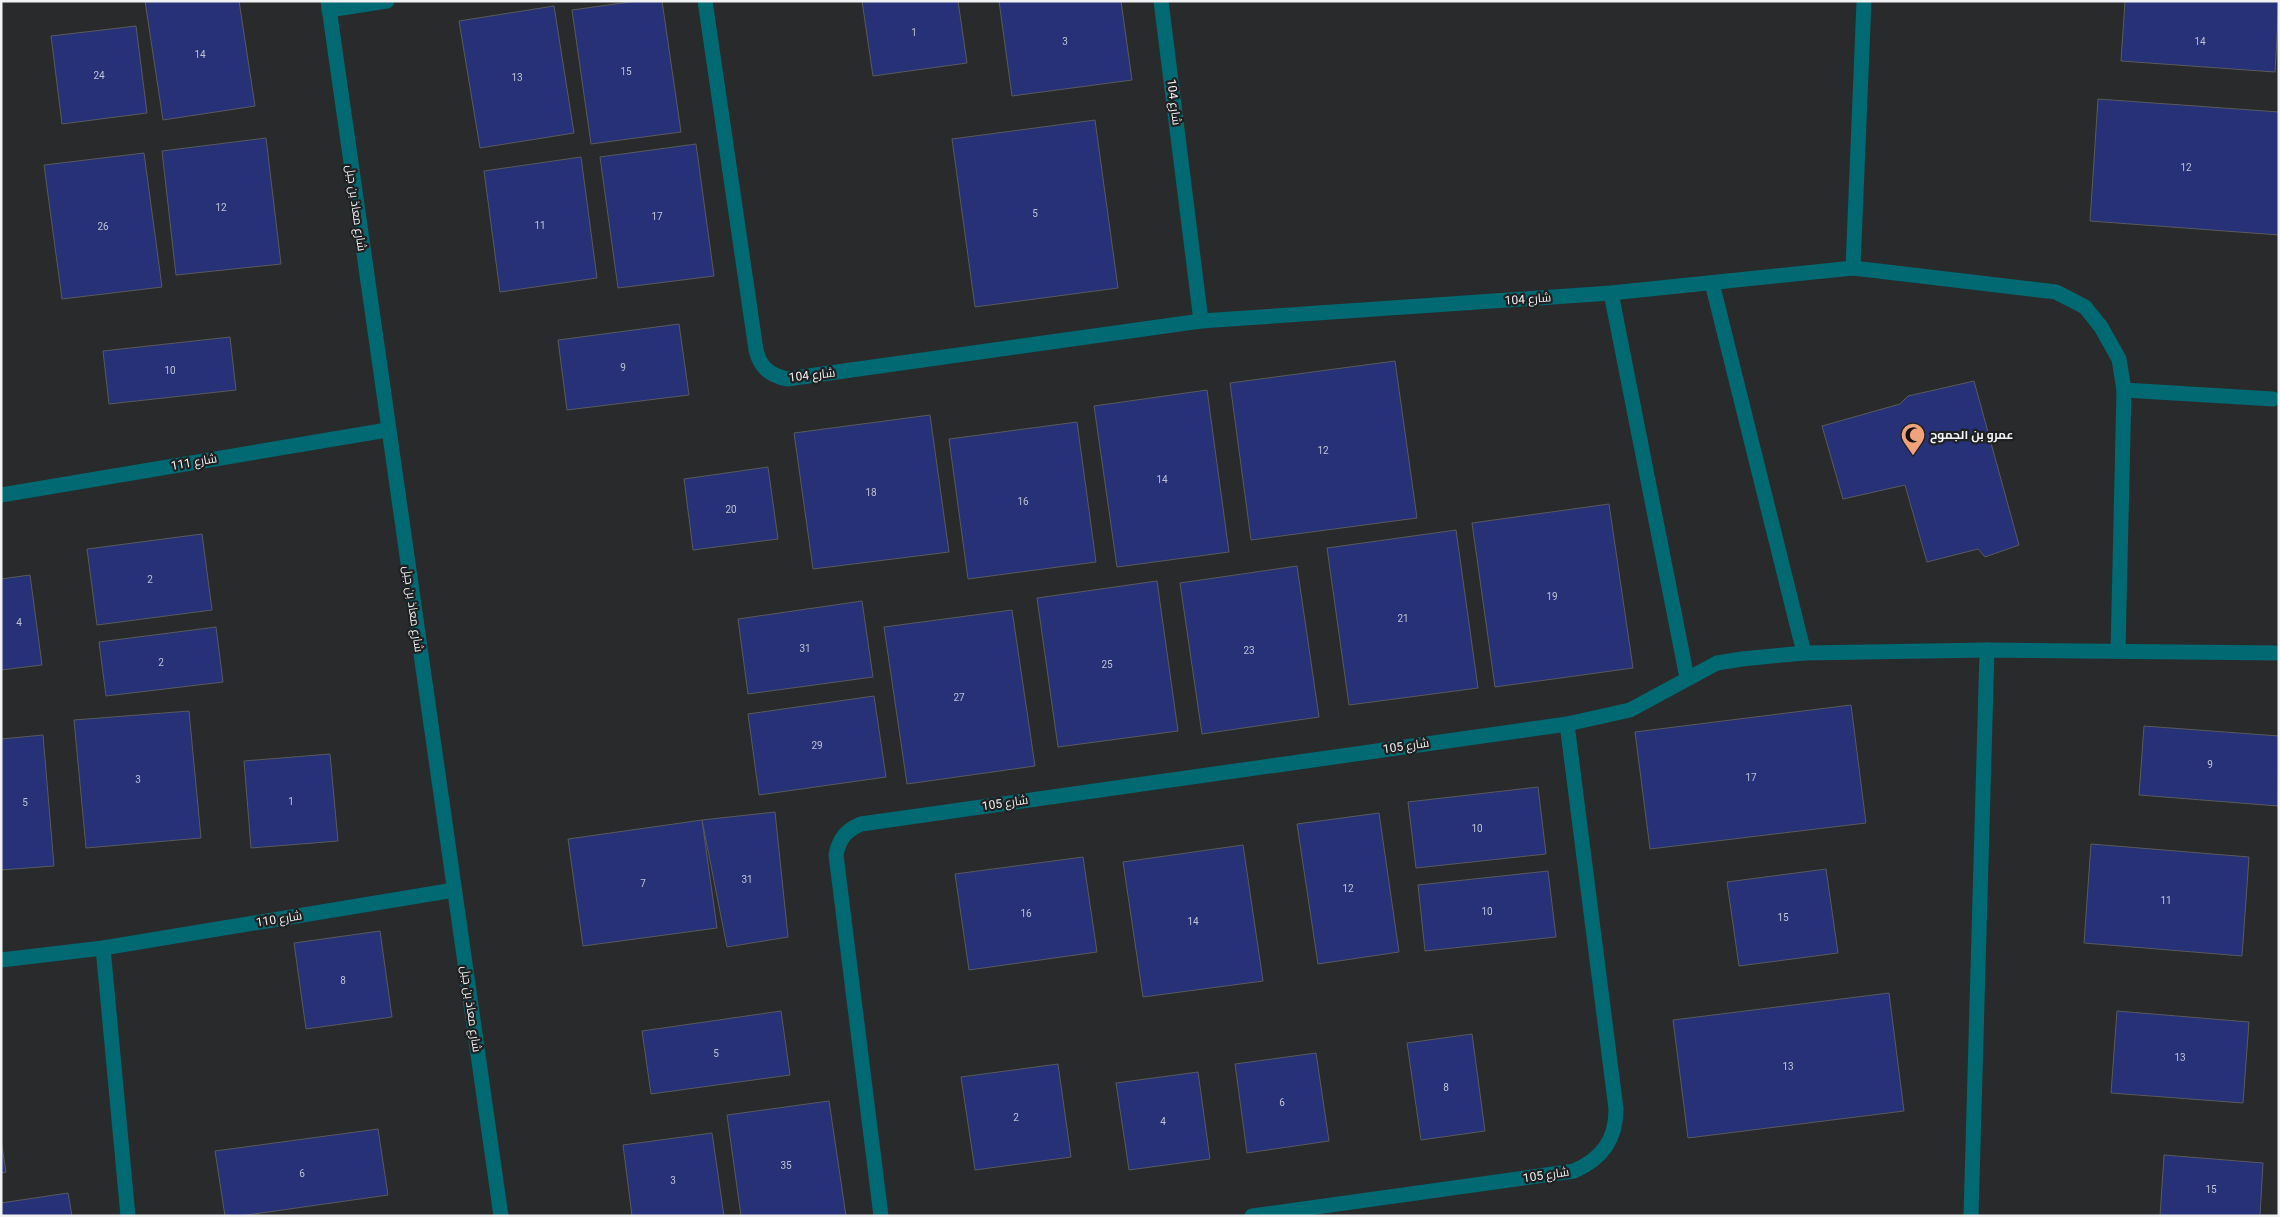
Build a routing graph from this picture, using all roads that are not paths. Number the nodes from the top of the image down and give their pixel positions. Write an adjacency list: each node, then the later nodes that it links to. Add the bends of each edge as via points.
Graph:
1 (387, 1): 5 (street)
2 (704, 1): 9 (street, شارع 104, via 756,350 763,367 774,376 787,379)
3 (1161, 1): 9 (street, شارع 104)
4 (1864, 1): 6 (street)
5 (328, 6): 12 (street, شارع معاذ بن جبل)
6 (1853, 268): 7 (street, شارع 104); 10 (street, شارع 104, via 2056,292 2085,307 2101,327 2119,359)
7 (1712, 283): 8 (street, شارع 104); 16 (street)
8 (1611, 293): 9 (street, شارع 104); 18 (street)
9 (1201, 321)
10 (2124, 390): 11 (street); 15 (street, شارع 104)
11 (2273, 400)
12 (387, 430): 13 (street, شارع 111); 20 (street, شارع معاذ بن جبل)
13 (1, 495)
14 (1986, 650): 15 (street); 16 (street); 27 (street)
15 (2118, 651): 17 (street)
16 (1804, 653): 18 (street, via 1718,663)
17 (2279, 653)
18 (1687, 678): 19 (street, via 1630,710)
19 (1567, 724): 25 (street, شارع 105, via 861,824 851,828 838,844 836,854); 26 (street, شارع 105, via 1616,1109 1613,1136 1604,1152 1591,1164 1574,1171)
20 (454, 890): 21 (street, شارع 110); 24 (street, شارع معاذ بن جبل)
21 (103, 948): 22 (street, شارع 110); 23 (street)
22 (1, 960)
23 (128, 1216)
24 (501, 1216)
25 (881, 1216)
26 (1252, 1216)
27 (1971, 1216)

